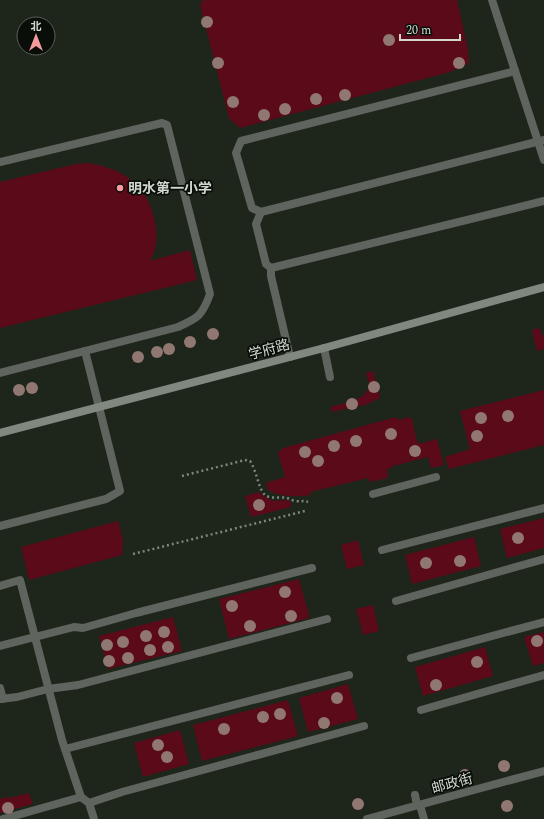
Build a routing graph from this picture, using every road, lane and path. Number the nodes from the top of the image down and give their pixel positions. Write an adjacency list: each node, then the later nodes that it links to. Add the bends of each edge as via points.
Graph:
1 (492, 0): 2 (street)
2 (515, 71): 3 (street); 7 (street, via 241,141 236,153 252,208)
3 (541, 141): 4 (street); 7 (street)
4 (544, 160)
5 (0, 162): 11 (street, via 162,123 167,125 210,294 196,319 178,327)
6 (544, 201): 8 (street)
7 (261, 212): 8 (street, via 256,224 266,264)
8 (271, 268): 12 (street, via 270,276)
9 (544, 287): 10 (street, 学府路)
10 (324, 348): 12 (street, 学府路); 14 (street)
11 (85, 351): 13 (street); 15 (street)
12 (290, 357): 15 (street, 学府路)
13 (0, 373)
14 (330, 377)
15 (99, 408): 16 (street, 学府路); 23 (street, via 120,491 106,499)
16 (0, 433)
17 (182, 476): 20 (path, via 245,460 250,461 266,496)
18 (436, 478): 19 (street)
19 (373, 494)
20 (308, 502)
21 (544, 508): 24 (street)
22 (305, 511): 25 (path)
23 (0, 526)
24 (382, 550)
25 (133, 554)
26 (544, 559): 29 (street)
27 (312, 568): 32 (street, via 83,628 74,627)
28 (0, 586): 32 (street, via 20,580)
29 (396, 601)
30 (327, 619): 38 (street, via 78,685)
31 (544, 622): 34 (street)
32 (35, 637): 33 (street); 38 (street)
33 (0, 646)
34 (411, 658)
35 (349, 675): 42 (street)
36 (544, 675): 40 (street)
37 (0, 688): 39 (street)
38 (48, 689): 39 (street); 42 (street)
39 (1, 699)
40 (421, 710)
41 (364, 726): 46 (street)
42 (65, 750): 45 (street)
43 (544, 771): 47 (street, 邮政街)
44 (415, 796): 47 (street)
45 (81, 797): 46 (street); 48 (street)
46 (89, 803): 49 (street)
47 (419, 805): 50 (street, 邮政街); 51 (street)
48 (3, 819)
49 (94, 819)
50 (367, 819)
51 (424, 819)

